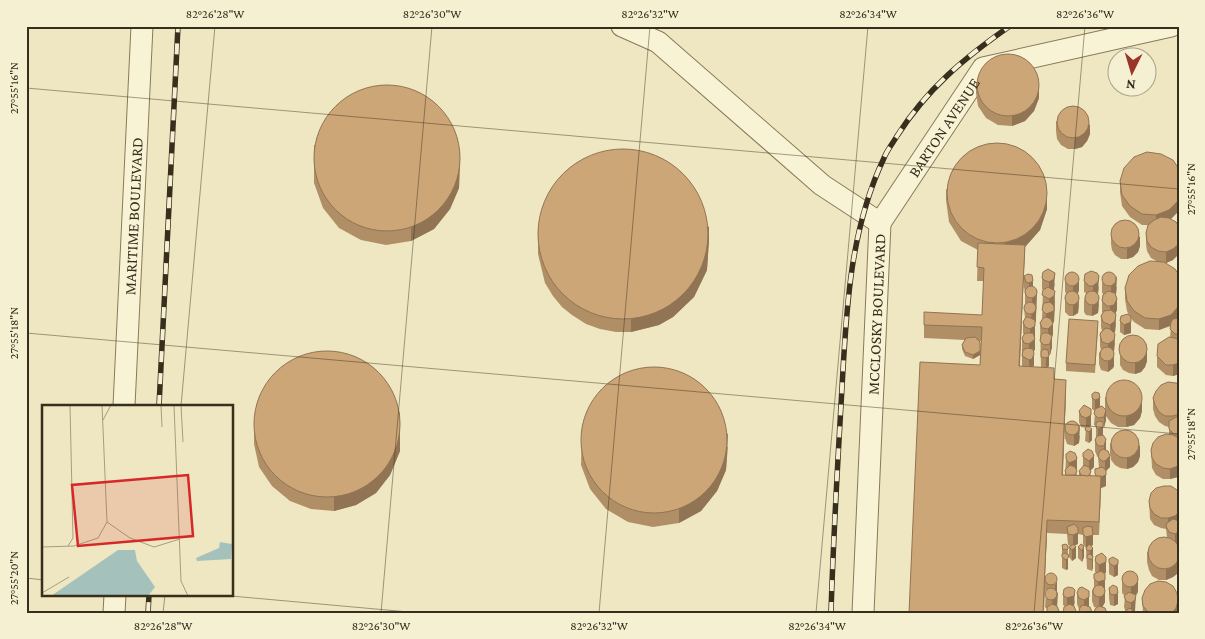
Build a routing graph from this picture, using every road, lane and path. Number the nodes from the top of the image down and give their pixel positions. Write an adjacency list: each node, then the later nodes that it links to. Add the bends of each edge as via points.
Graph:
1 (142, 26): 5 (street, MARITIME BOULEVARD)
2 (622, 26): 4 (street, MCCLOSKY BOULEVARD, via 658,42 822,185)
3 (1171, 26): 4 (street, BARTON AVENUE, via 982,68)
4 (880, 223): 8 (street, MCCLOSKY BOULEVARD)
5 (124, 405)
6 (115, 596): 7 (street)
7 (114, 613)
8 (863, 613)

